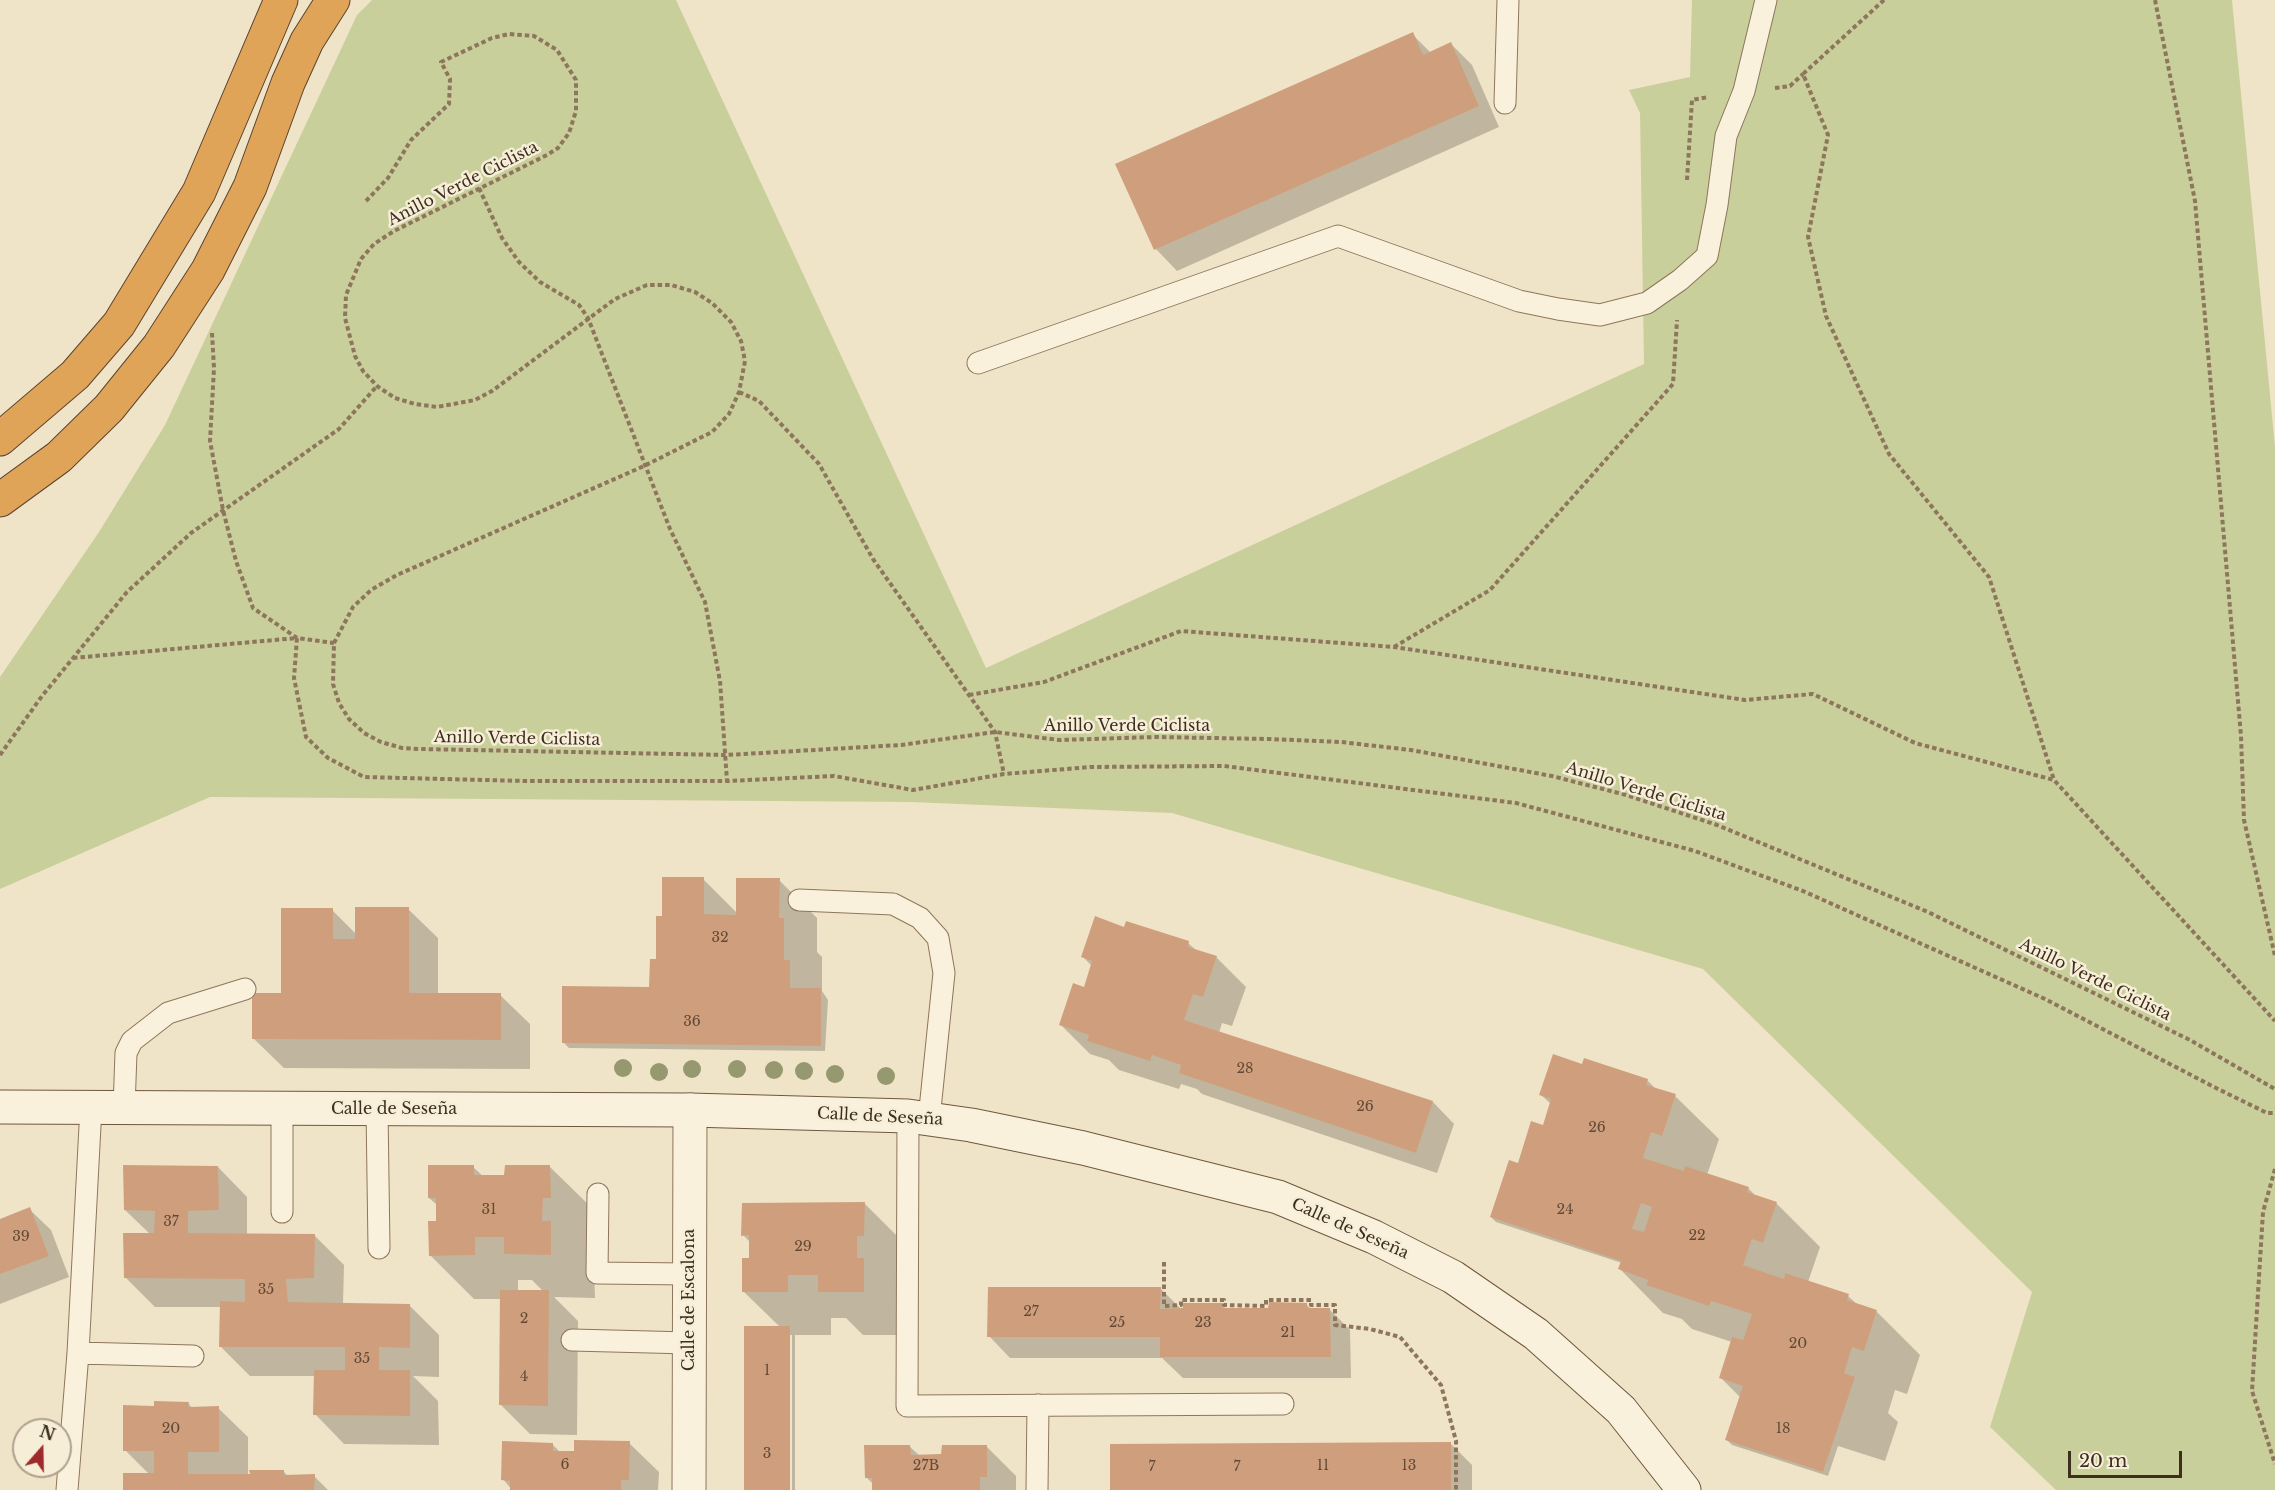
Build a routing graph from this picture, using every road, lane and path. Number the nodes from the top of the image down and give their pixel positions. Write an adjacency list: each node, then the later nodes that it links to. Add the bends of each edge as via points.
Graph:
1 (280, 0): 19 (highway, via 199,192 119,324 75,375)
2 (333, 0): 21 (highway, via 307,41 250,187 219,250 159,346 109,408 59,457)
3 (1508, 0): 9 (lane)
4 (1766, 0): 8 (lane)
5 (1884, 0): 7 (path)
6 (2155, 0): 35 (path, via 2195,201 2241,736 2244,820)
7 (1803, 74): 8 (path, via 1790,86); 32 (path, via 1828,135 1809,237 1826,316 1889,454 1989,577)
8 (1744, 92): 11 (path, via 1692,100); 13 (lane, via 1726,136 1707,256)
9 (1505, 103)
10 (479, 188): 12 (path, Anillo Verde Ciclista, via 548,155 565,140 576,111 576,80 557,50 534,36 509,34 492,38 441,62 450,79 450,104 411,140 388,178); 14 (path, via 502,238 519,262 540,282 579,305); 17 (path, Anillo Verde Ciclista, via 394,231 374,244 361,259 346,295 345,318 355,356)
11 (1686, 190)
12 (366, 201)
13 (1680, 280): 16 (lane, via 1647,303 1600,315 1519,301 1338,236); 25 (path, via 1673,384 1490,590)
14 (588, 318): 17 (path, Anillo Verde Ciclista, via 475,400 437,407 415,404 395,398); 18 (path, Anillo Verde Ciclista, via 615,299 646,285 670,285 695,292 731,322 741,341 745,361); 20 (path)
15 (212, 328): 22 (path, via 210,441)
16 (978, 363)
17 (377, 386): 22 (path, via 339,429)
18 (739, 392): 20 (path, Anillo Verde Ciclista, via 729,414 712,432); 27 (path, via 759,401 819,464 873,559)
19 (3, 435)
20 (644, 466): 24 (path, Anillo Verde Ciclista, via 397,575 371,590 353,607); 29 (path, via 705,602 720,681)
21 (0, 500)
22 (223, 510): 23 (path, via 254,608); 26 (path, via 191,533 127,592)
23 (297, 638): 24 (path); 26 (path); 33 (path, via 294,678 306,737 328,758 364,777)
24 (334, 643): 29 (path, Anillo Verde Ciclista, via 333,684 349,719 364,733 402,748)
25 (1394, 647): 27 (path, via 1181,631 1044,682); 32 (path, via 1744,700 1813,694 1915,743)
26 (73, 658): 30 (path)
27 (969, 695): 28 (path)
28 (995, 732): 29 (path, Anillo Verde Ciclista, via 901,745); 31 (path); 38 (path, Anillo Verde Ciclista, via 1059,740 1156,737 1341,742 1422,752 1552,776 1626,795 1717,825 1928,912 2190,1040)
29 (726, 754): 33 (path)
30 (0, 755)
31 (1004, 774): 33 (path, via 913,790 834,776); 45 (path, via 1090,767 1224,766 1516,802 1695,851 1803,891 2045,999 2216,1088 2267,1113)
32 (2054, 780): 37 (path)
33 (728, 781)
34 (799, 900): 46 (lane, via 892,904 920,918 938,938 944,973)
35 (2275, 956)
36 (245, 989): 41 (lane, via 168,1013 132,1041 126,1053)
37 (2275, 1022)
38 (2275, 1089)
39 (0, 1107): 40 (street, Calle de Seseña)
40 (91, 1107): 41 (street, Calle de Seseña); 55 (lane)
41 (124, 1108): 42 (street, Calle de Seseña)
42 (282, 1109): 43 (street, Calle de Seseña); 49 (lane)
43 (377, 1109): 44 (street, Calle de Seseña); 50 (lane)
44 (690, 1110): 46 (street, Calle de Seseña); 52 (street, Calle de Escalona)
45 (2275, 1113)
46 (918, 1117): 58 (lane, via 907,1406); 64 (street, Calle de Seseña, via 1071,1145 1258,1190 1374,1237 1453,1277 1536,1334 1621,1410)
47 (2275, 1169): 59 (path, via 2263,1212 2252,1391)
48 (598, 1194): 52 (lane, via 597,1273)
49 (282, 1212)
50 (379, 1248)
51 (1164, 1262): 63 (path, via 1164,1306 1180,1305 1181,1300 1266,1305 1266,1300 1311,1300 1311,1305 1335,1305 1335,1325 1400,1337 1441,1384 1456,1441)
52 (689, 1274): 54 (street, Calle de Escalona)
53 (572, 1341): 54 (lane)
54 (689, 1343): 61 (street, Calle de Escalona)
55 (78, 1353): 56 (lane); 60 (lane)
56 (193, 1356)
57 (1283, 1404): 58 (lane)
58 (1038, 1405): 62 (lane)
59 (2275, 1464)
60 (67, 1490)
61 (689, 1490)
62 (1037, 1490)
63 (1456, 1490)
64 (1684, 1490)

